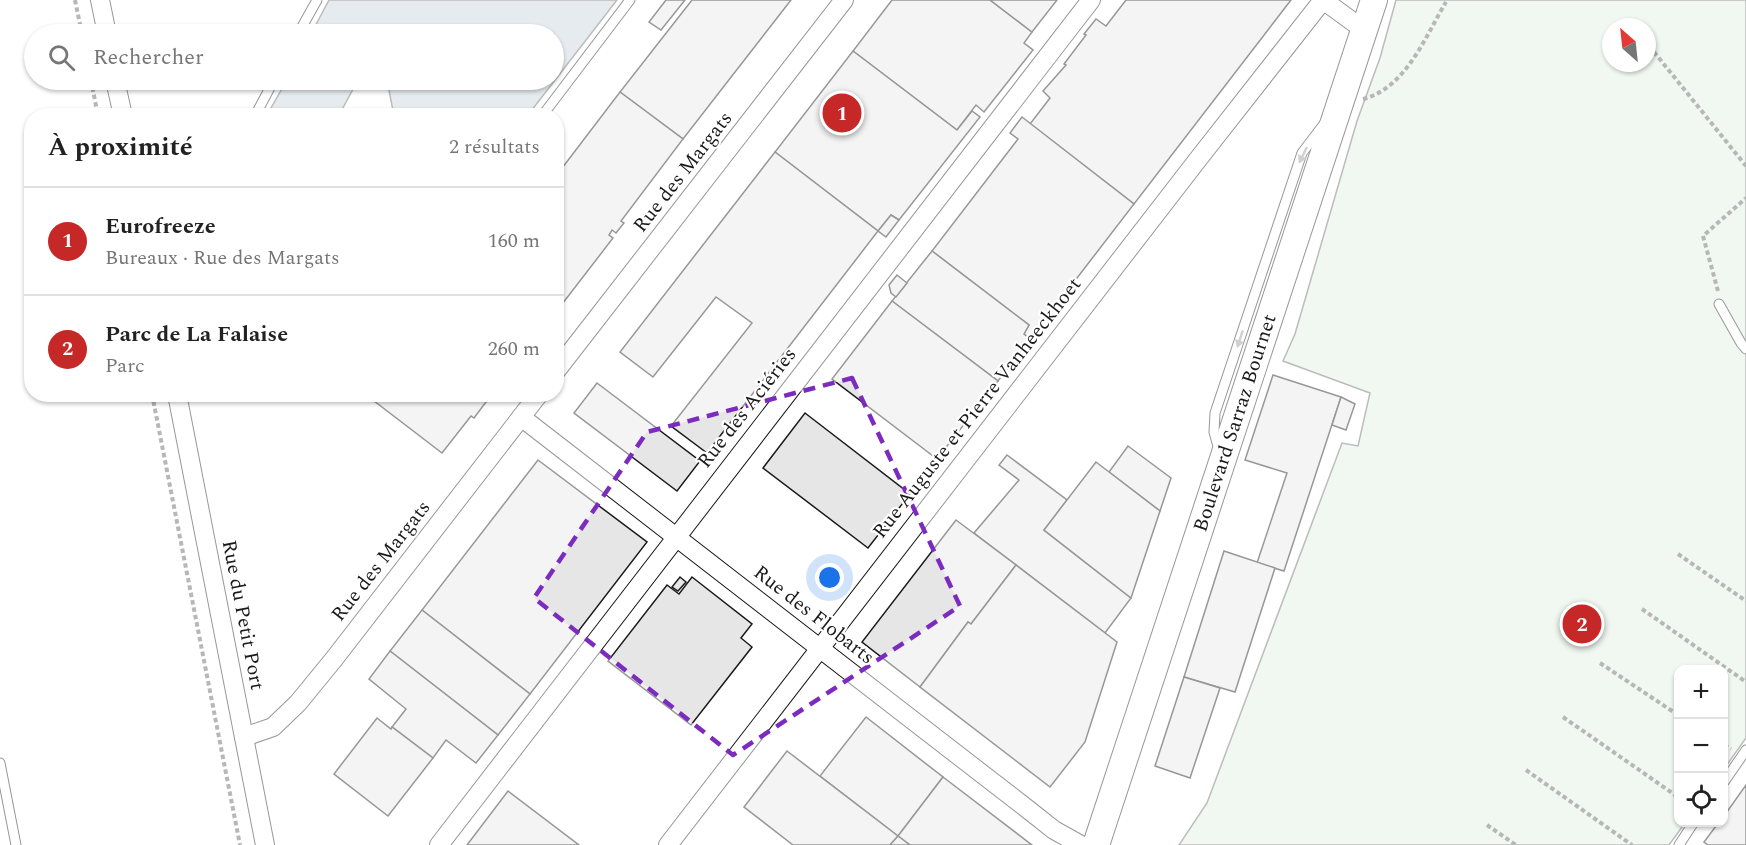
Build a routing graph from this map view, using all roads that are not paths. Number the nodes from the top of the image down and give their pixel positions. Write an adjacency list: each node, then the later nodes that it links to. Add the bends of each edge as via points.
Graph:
1 (100, 0): 8 (street)
2 (317, 0): 9 (lane)
3 (630, 0): 11 (lane)
4 (844, 0): 20 (street, Rue des Margats)
5 (1091, 0): 24 (street, Rue des Aciéries)
6 (1323, 0): 10 (street); 25 (street, Rue Auguste et Pierre Vanheeckhoet)
7 (1374, 0): 10 (street, Boulevard Sarraz Bournet)
8 (105, 24)
9 (304, 24)
10 (1364, 30): 36 (street, Boulevard Sarraz Bournet)
11 (564, 87)
12 (118, 90): 15 (street)
13 (269, 90): 16 (lane)
14 (562, 90): 17 (lane)
15 (121, 108)
16 (259, 108)
17 (548, 108)
18 (1719, 304): 19 (lane)
19 (1746, 349)
20 (564, 361)
21 (179, 402): 26 (street, Rue du Petit Port)
22 (533, 402): 23 (street, Rue des Margats)
23 (521, 417): 24 (street, Rue des Flobarts); 26 (street, Rue des Margats, via 298,703 273,727)
24 (676, 537): 25 (street, Rue des Flobarts); 33 (street, Rue des Aciéries)
25 (820, 648): 34 (street, Rue Auguste et Pierre Vanheeckhoet); 35 (street, Rue des Flobarts, via 1054,830)
26 (244, 737): 32 (street, Rue du Petit Port)
27 (1746, 750): 29 (lane)
28 (0, 763): 31 (lane)
29 (1728, 776)
30 (1691, 827): 37 (lane)
31 (16, 845)
32 (265, 845)
33 (439, 845)
34 (668, 845)
35 (1081, 845)
36 (1096, 845)
37 (1678, 845)

